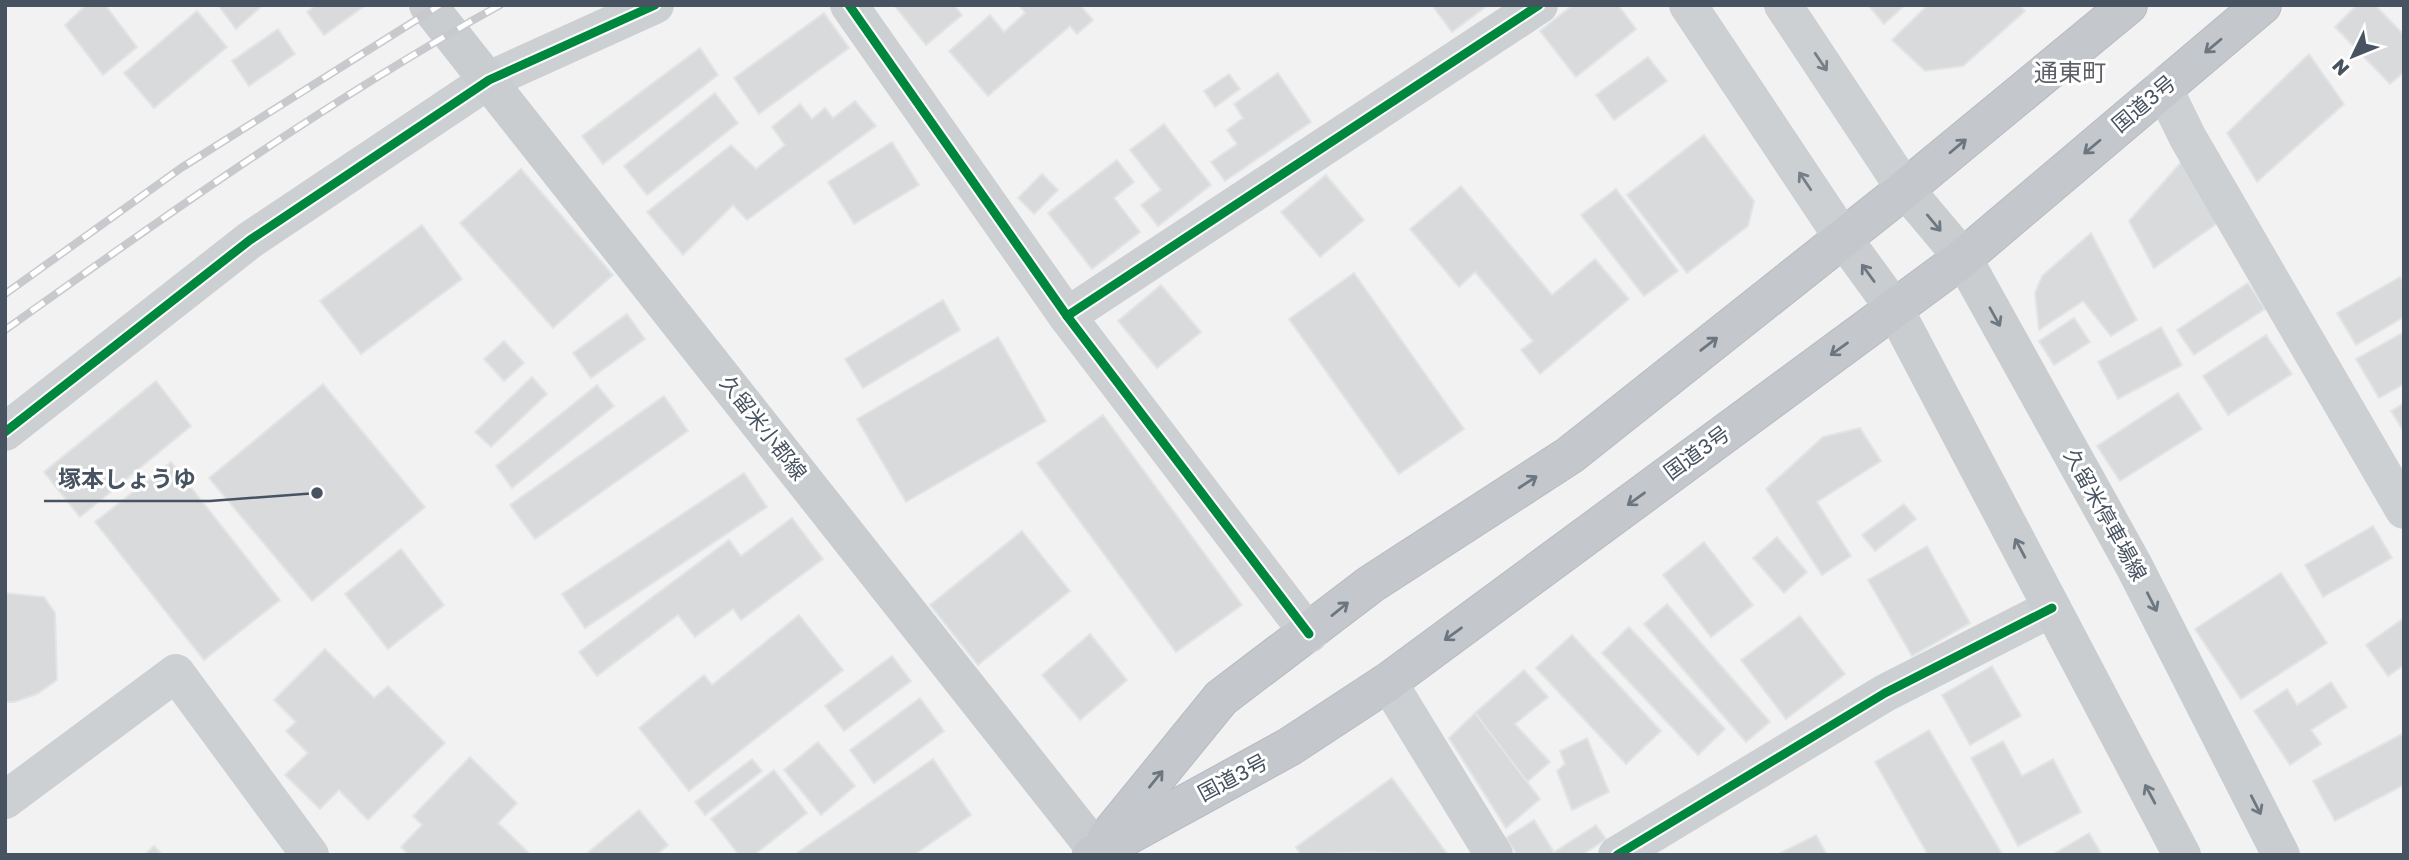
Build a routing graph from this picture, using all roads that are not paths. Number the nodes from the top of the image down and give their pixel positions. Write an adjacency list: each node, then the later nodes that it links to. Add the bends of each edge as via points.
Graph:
1 (428, 5): 9 (main road, 久留米小郡線)
2 (655, 5): 9 (street)
3 (849, 5): 15 (street)
4 (1539, 5): 15 (street)
5 (1688, 5): 12 (street, one-way to 5)
6 (1783, 5): 11 (street, one-way to 11)
7 (2128, 5): 11 (highway, one-way to 7)
8 (2262, 5): 10 (highway, 国道3号, one-way to 10)
9 (489, 80): 16 (street, via 250,240); 22 (main road, 久留米小郡線)
10 (2163, 87): 13 (highway, 国道3号, one-way to 13); 17 (street, via 2188,138)
11 (1905, 189): 12 (highway); 13 (main road, 久留米停車場線, one-way to 13)
12 (1843, 238): 14 (main road, one-way to 12); 19 (highway, one-way to 12, via 1371,584 1570,455)
13 (1963, 258): 14 (highway, 国道3号); 27 (main road, 久留米停車場線, one-way to 27, via 2134,566)
14 (1894, 308): 18 (main road, one-way to 14); 20 (highway, 国道3号, one-way to 20)
15 (1067, 316): 19 (street)
16 (5, 432)
17 (2404, 510)
18 (2052, 608): 25 (street, via 1885,693); 26 (main road, one-way to 18)
19 (1309, 634): 22 (highway, one-way to 19, via 1221,698)
20 (1388, 682): 22 (highway, 国道3号, via 1289,747); 24 (street)
21 (5, 800): 23 (street, via 176,673)
22 (1096, 853)
23 (310, 855)
24 (1493, 855)
25 (1617, 855)
26 (2182, 855)
27 (2281, 855)

